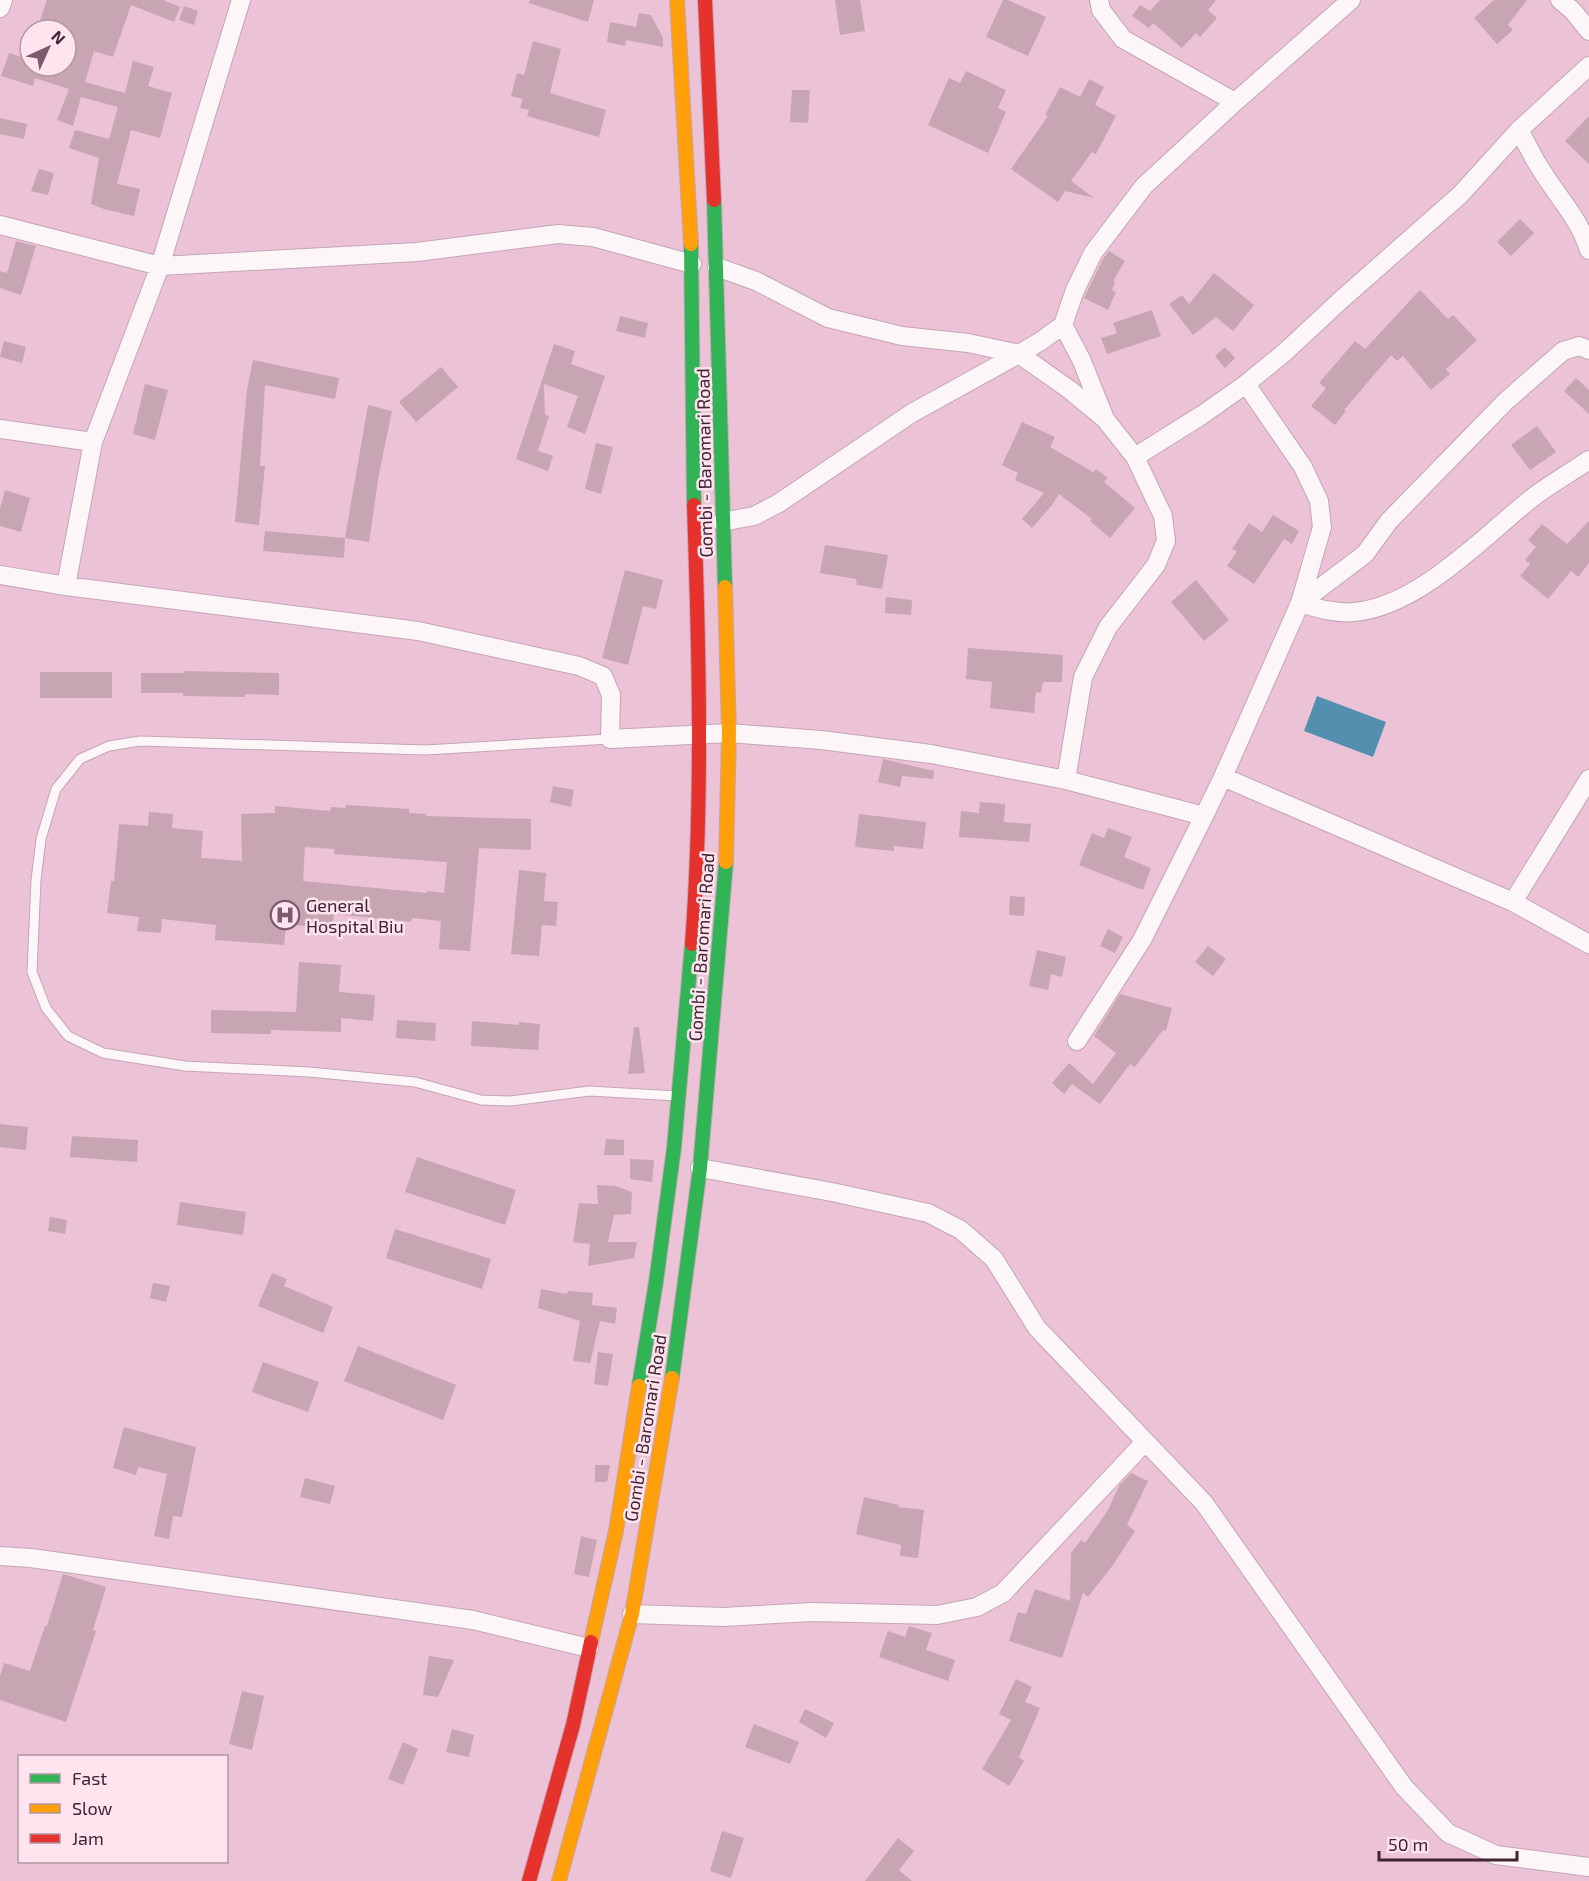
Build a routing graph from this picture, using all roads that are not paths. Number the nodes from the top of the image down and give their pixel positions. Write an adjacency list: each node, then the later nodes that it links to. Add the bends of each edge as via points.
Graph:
1 (3, 0): 8 (street)
2 (241, 0): 16 (street)
3 (677, 0): 15 (main road, Gombi - Baromari Road)
4 (705, 0): 17 (main road, Gombi - Baromari Road)
5 (1099, 0): 11 (street, via 1101,10 1123,39)
6 (1350, 0): 11 (street)
7 (1560, 0): 9 (street)
8 (0, 8)
9 (1589, 31)
10 (1589, 66): 12 (street)
11 (1234, 102): 18 (street, via 1144,186 1114,223 1075,290)
12 (1519, 130): 14 (street, via 1584,234); 21 (street, via 1460,195)
13 (0, 225): 16 (street)
14 (1589, 250)
15 (692, 264): 16 (street, via 593,237 558,234 417,252); 32 (main road, Gombi - Baromari Road)
16 (160, 266): 24 (street)
17 (717, 267): 20 (street, via 756,280 828,318 902,336 968,343); 27 (main road, Gombi - Baromari Road)
18 (1063, 324): 20 (street); 22 (street)
19 (1589, 350): 30 (street, via 1579,346 1563,351 1445,462 1389,521 1365,554)
20 (1019, 354): 22 (street); 27 (street, via 912,413 780,503 754,516)
21 (1246, 384): 25 (street); 30 (street, via 1303,467 1319,501 1322,526)
22 (1105, 419): 25 (street)
23 (0, 429): 24 (street)
24 (93, 442): 29 (street)
25 (1135, 457): 36 (street, via 1163,516 1166,541 1156,565 1107,627 1083,677)
26 (1589, 460): 30 (street, via 1535,496 1440,575 1388,605 1353,612)
27 (722, 522): 31 (main road, Gombi - Baromari Road)
28 (0, 575): 29 (street)
29 (66, 586): 33 (street, via 418,631 579,666 603,676 611,695)
30 (1300, 603): 34 (street)
31 (729, 733): 32 (street); 36 (street, via 931,754); 42 (main road, Gombi - Baromari Road, via 726,865)
32 (699, 735): 33 (street); 41 (main road, Gombi - Baromari Road, via 695,904)
33 (610, 739): 41 (lane, via 425,750 140,741 109,746 80,759 56,789 41,839 32,972 46,1008 68,1036 103,1053 185,1066 415,1082 481,1100 511,1101 589,1091)
34 (1223, 777): 37 (street); 38 (street)
35 (1589, 779): 38 (street)
36 (1066, 780): 37 (street)
37 (1204, 816): 40 (street, via 1142,939)
38 (1513, 902): 39 (street)
39 (1589, 944)
40 (1077, 1041)
41 (680, 1096): 46 (main road, Gombi - Baromari Road, via 632,1436 616,1531)
42 (700, 1168): 43 (street, via 928,1213 962,1230 994,1259 1037,1328); 45 (main road, Gombi - Baromari Road, via 670,1392)
43 (1145, 1442): 45 (street, via 1003,1593 977,1607 937,1614 812,1612 723,1617); 48 (street, via 1204,1503 1404,1787 1448,1833 1496,1855)
44 (0, 1556): 46 (street, via 474,1620)
45 (632, 1614): 47 (main road, Gombi - Baromari Road)
46 (589, 1648): 47 (main road, Gombi - Baromari Road)
47 (551, 1856): 49 (main road, Gombi - Baromari Road); 50 (main road, Gombi - Baromari Road)
48 (1589, 1868)
49 (529, 1881)
50 (559, 1881)

